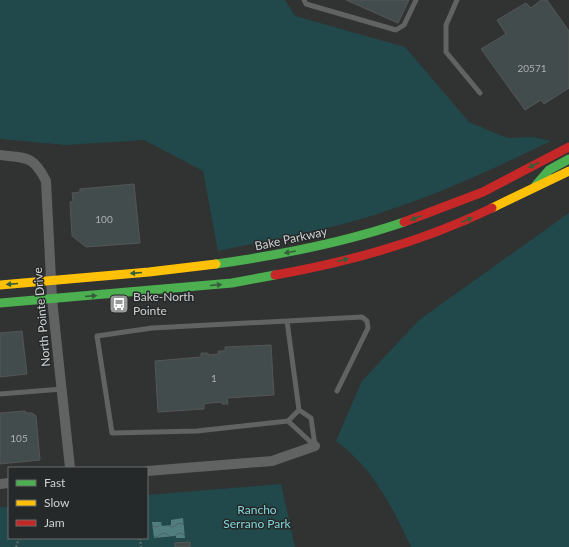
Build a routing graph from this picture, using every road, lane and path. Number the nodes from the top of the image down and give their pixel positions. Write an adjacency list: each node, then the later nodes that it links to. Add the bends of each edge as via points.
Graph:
1 (304, 0): 2 (lane, via 306,4 396,30 404,25)
2 (416, 0)
3 (457, 0): 4 (lane, via 446,25 446,52)
4 (480, 93)
5 (569, 148): 10 (main road, Bake Parkway, one-way to 10, via 483,192 393,226 300,251 230,263)
6 (0, 155): 10 (street, North Pointe Drive, via 27,158 38,166 46,181)
7 (569, 159): 9 (main road, via 549,170)
8 (569, 171): 9 (main road)
9 (532, 190): 12 (main road, one-way to 9, via 232,283 303,270 398,245 467,220)
10 (51, 281): 11 (main road, Bake Parkway, one-way to 11); 12 (street, North Pointe Drive)
11 (0, 285)
12 (52, 299): 13 (main road); 15 (street, North Pointe Drive)
13 (0, 303)
14 (287, 321): 16 (lane, via 362,317 367,321 368,328); 18 (lane); 19 (lane, via 152,328 97,336 112,433 197,431)
15 (62, 389): 17 (lane); 21 (street, North Pointe Drive)
16 (337, 391)
17 (0, 394)
18 (299, 410): 19 (lane); 20 (lane, via 311,418)
19 (288, 421): 20 (lane)
20 (315, 446): 22 (street, via 272,461)
21 (70, 467)
22 (148, 471)

